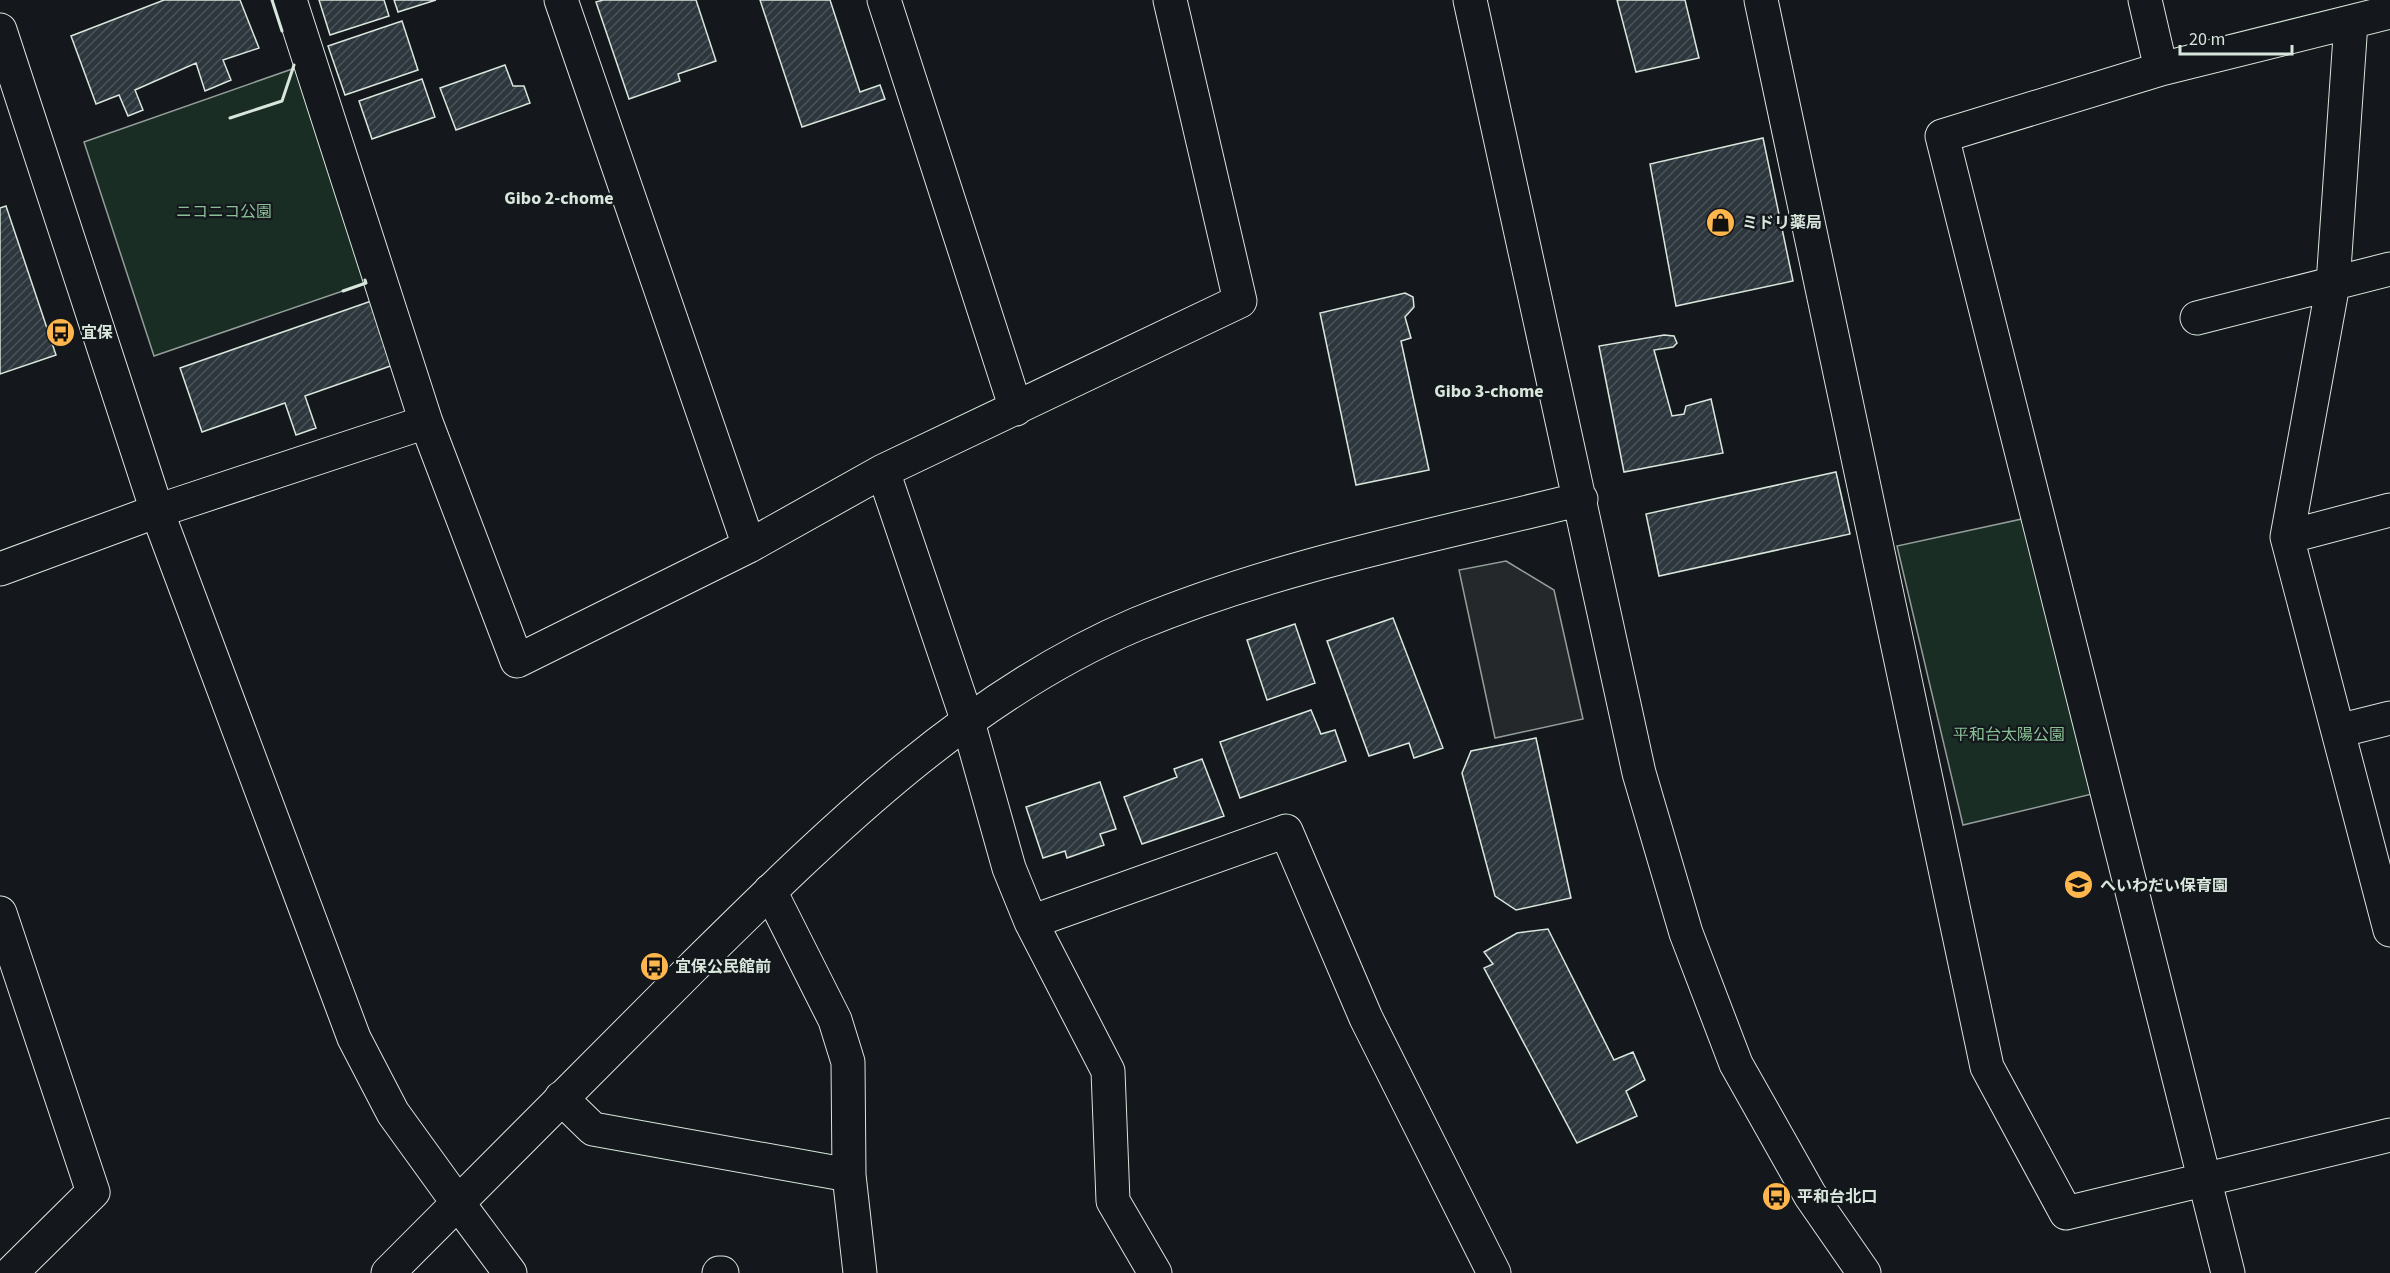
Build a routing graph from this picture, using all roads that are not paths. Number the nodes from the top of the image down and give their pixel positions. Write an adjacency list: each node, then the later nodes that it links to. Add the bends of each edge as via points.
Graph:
1 (290, 0): 16 (street)
2 (561, 0): 22 (street)
3 (884, 0): 15 (street)
4 (1170, 0): 15 (street, via 1240,301)
5 (1470, 0): 18 (street)
6 (1761, 0): 34 (street, via 1988,1067 2066,1213)
7 (2145, 0): 11 (street)
8 (2390, 12): 9 (street)
9 (2352, 22): 11 (street); 13 (street)
10 (0, 30): 20 (street)
11 (2161, 69): 34 (street, via 1942,136)
12 (2390, 269): 13 (street)
13 (2333, 284): 14 (street); 21 (street)
14 (2197, 318)
15 (1016, 410): 17 (street)
16 (426, 422): 20 (street); 22 (street, via 517,661)
17 (883, 471): 22 (street); 25 (street)
18 (1581, 499): 25 (street, via 1249,582 1135,625 1047,670); 42 (street, via 1639,773 1686,933 1736,1064 1810,1195)
19 (2390, 510): 21 (street)
20 (157, 511): 23 (street); 35 (street, via 354,1038 393,1113)
21 (2287, 537): 26 (street)
22 (749, 546)
23 (0, 569)
24 (2390, 718): 26 (street)
25 (968, 722): 27 (street, via 876,793); 29 (street, via 1009,868)
26 (2338, 731): 30 (street)
27 (770, 891): 31 (street); 33 (street, via 835,1020 848,1062)
28 (0, 913): 36 (street, via 93,1192)
29 (1030, 922): 40 (street, via 1108,1071 1113,1201); 41 (street, via 1286,831 1366,1018)
30 (2390, 926)
31 (561, 1098): 33 (street, via 593,1129); 35 (street)
32 (2390, 1135): 34 (street)
33 (849, 1175): 39 (street)
34 (2204, 1180): 43 (street)
35 (458, 1203): 37 (street); 38 (street)
36 (11, 1273)
37 (388, 1273)
38 (510, 1273)
39 (860, 1273)
40 (1155, 1273)
41 (1494, 1273)
42 (1864, 1273)
43 (2228, 1273)

